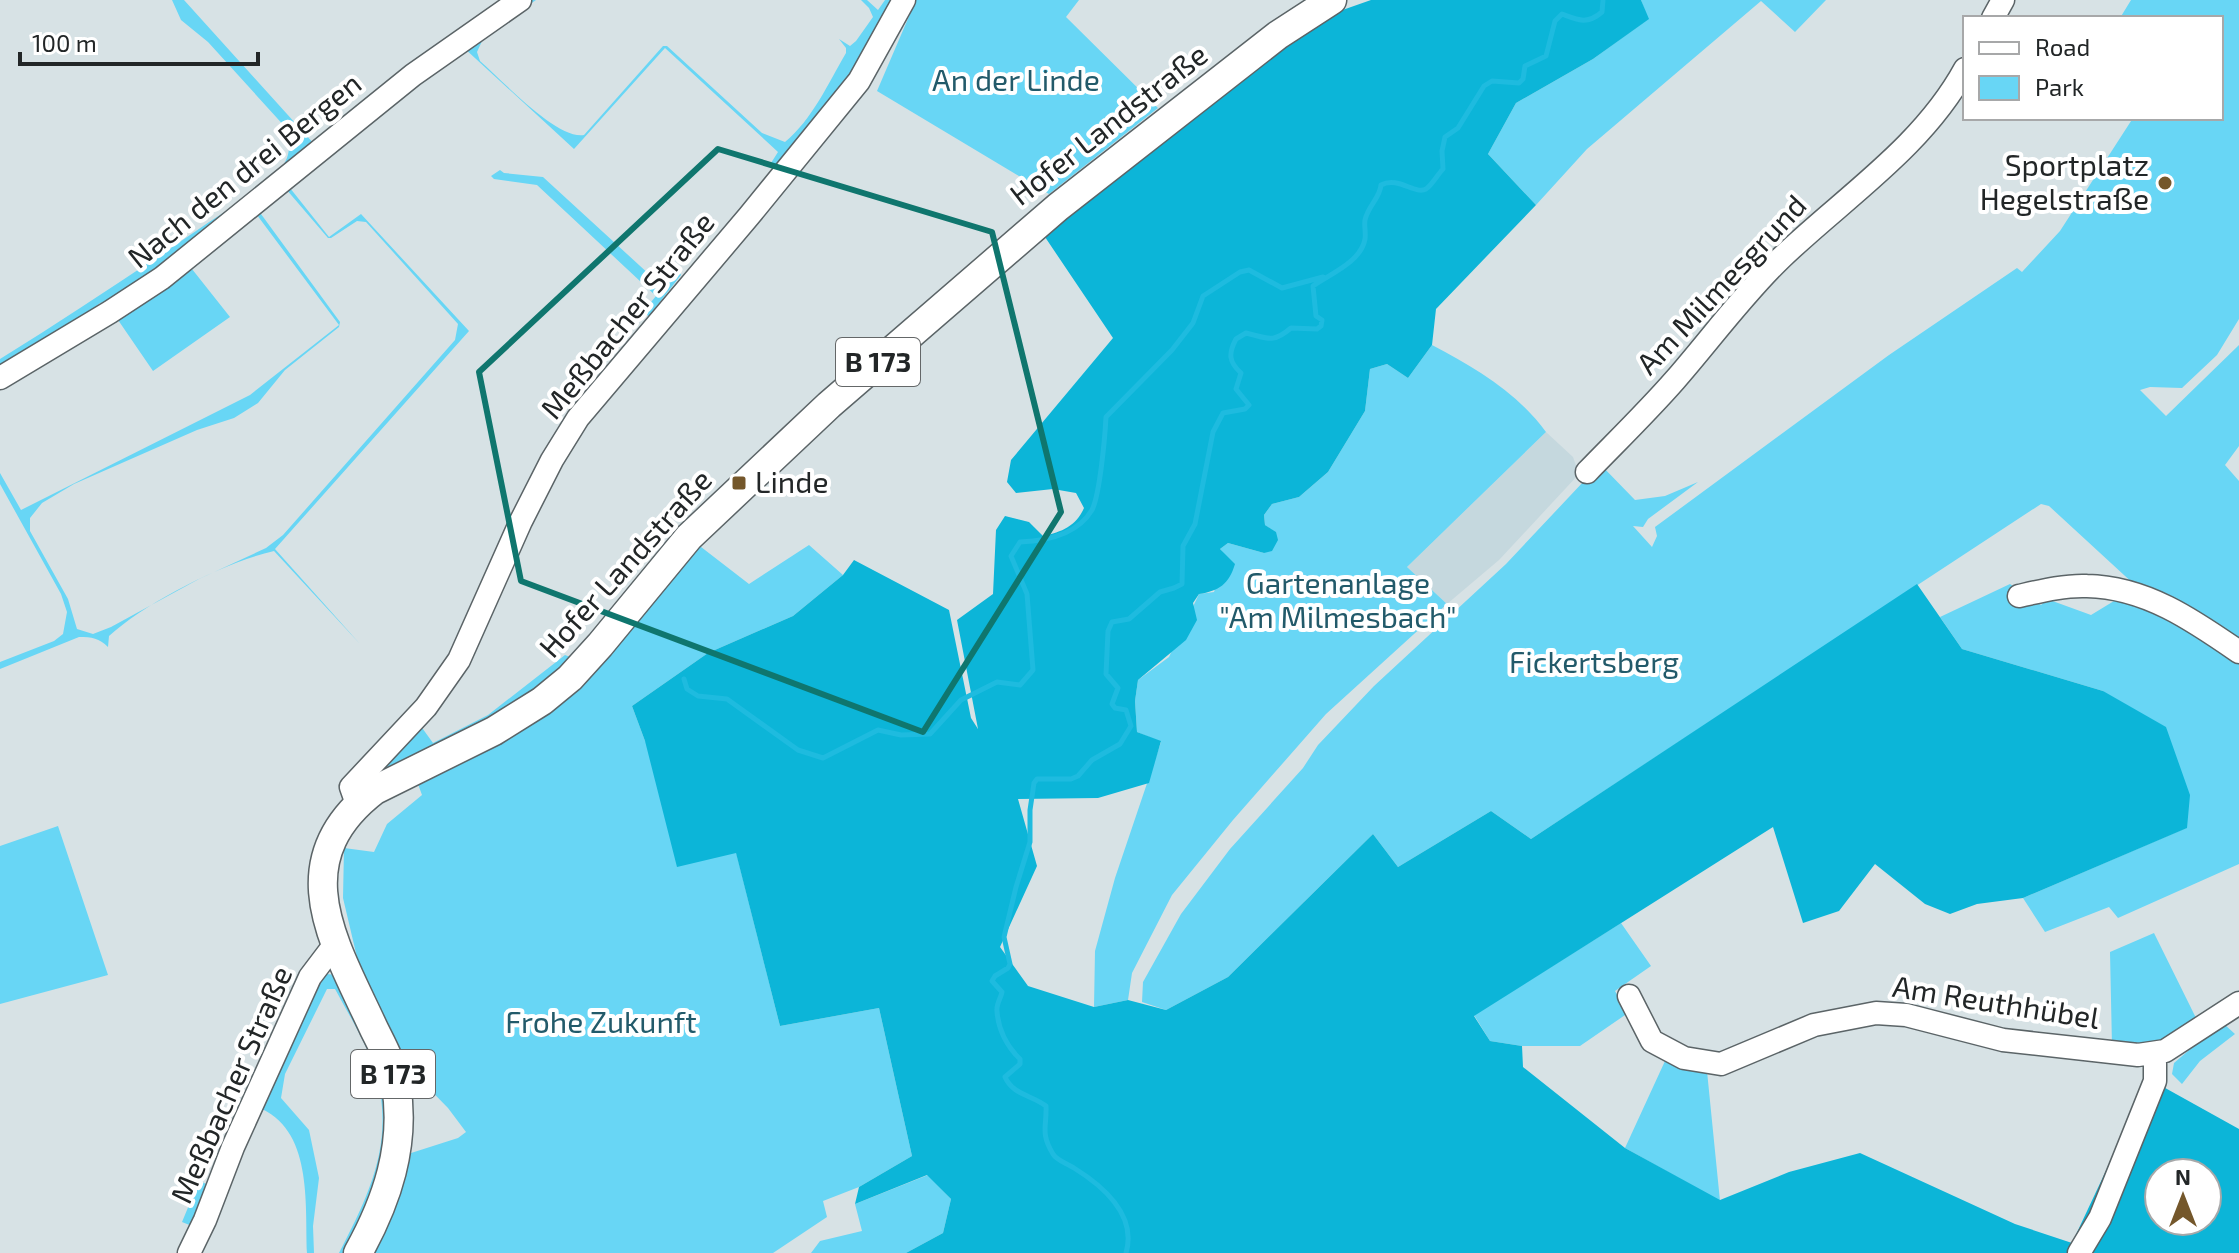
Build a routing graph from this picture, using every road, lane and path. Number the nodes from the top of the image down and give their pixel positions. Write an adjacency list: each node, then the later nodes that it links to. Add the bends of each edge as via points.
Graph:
1 (520, 0): 5 (street, Nach den drei Bergen, via 413,75 162,278)
2 (904, 0): 9 (street, Meßbacher Straße, via 859,81 578,418 521,521 459,660 426,707 351,787)
3 (1332, 0): 9 (main road, Hofer Landstraße / B 173, via 1278,35 1058,207 829,405 689,537 570,678 494,731 410,770)
4 (1963, 72): 6 (street, Am Milmesgrund, via 1923,129 1778,261)
5 (0, 378)
6 (1587, 472)
7 (2019, 596): 8 (street, via 2087,586 2128,591 2176,611)
8 (2239, 652)
9 (357, 804): 10 (main road, Hofer Landstraße / B 173, via 334,833 324,862 323,900)
10 (335, 944): 14 (street, Meßbacher Straße, via 310,977); 15 (main road, Hofer Landstraße / B 173, via 389,1061 399,1111 393,1172)
11 (1629, 996): 13 (street, Am Reuthhübel, via 1652,1041 1684,1058 1721,1064 1814,1025 1876,1013 1906,1015 2003,1040)
12 (2239, 1003): 13 (street)
13 (2155, 1054): 16 (street, via 2155,1081 2100,1218)
14 (189, 1253)
15 (358, 1253)
16 (2079, 1253)

